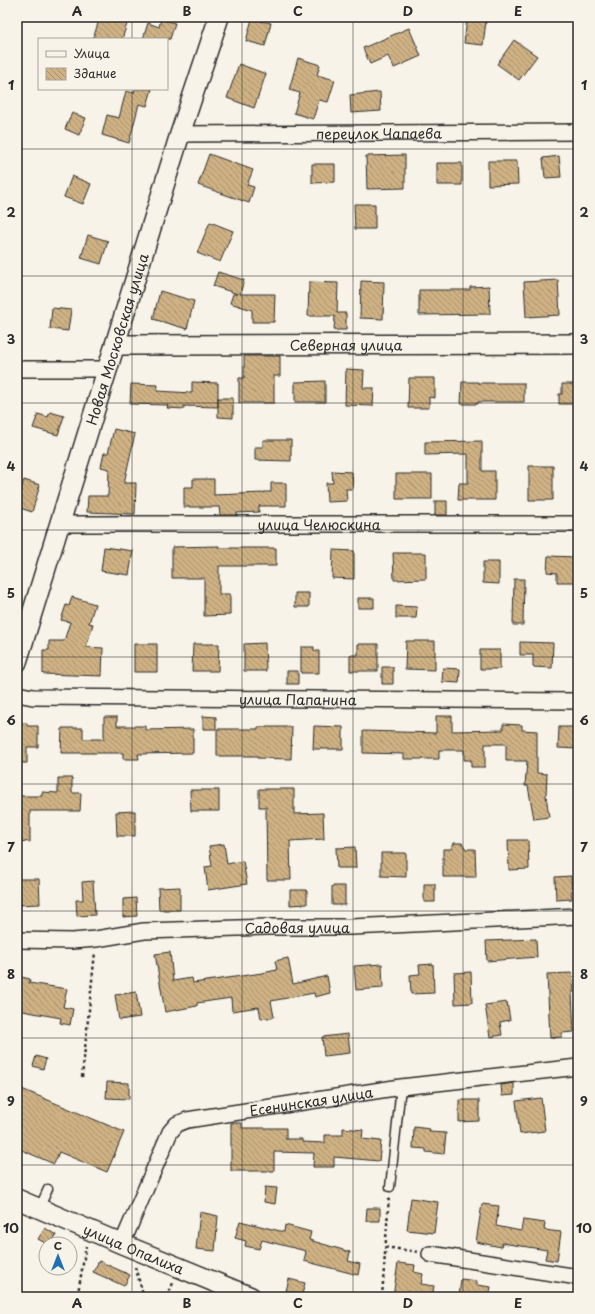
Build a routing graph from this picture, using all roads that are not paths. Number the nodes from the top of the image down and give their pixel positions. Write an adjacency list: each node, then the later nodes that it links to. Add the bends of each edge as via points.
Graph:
1 (219, 17): 3 (street, Новая Московская улица)
2 (578, 132): 3 (street, переулок Чапаева)
3 (180, 134): 5 (street, Новая Московская улица)
4 (578, 344): 5 (street, Северная улица)
5 (115, 345): 6 (street, Новая Московская улица)
6 (107, 368): 7 (street); 8 (street, Новая Московская улица)
7 (17, 369)
8 (60, 524): 9 (street, улица Челюскина); 10 (street, Новая Московская улица)
9 (578, 524)
10 (17, 662)
11 (17, 694): 12 (street, улица Папанина, via 33,697)
12 (578, 701)
13 (578, 916): 14 (street, Садовая улица, via 352,927 267,927 144,932 72,941)
14 (17, 940)
15 (578, 1067): 16 (street, Есенинская улица)
16 (401, 1087): 17 (lane); 21 (street, Есенинская улица, via 187,1120 177,1124 170,1132)
17 (390, 1187)
18 (48, 1189): 20 (lane)
19 (17, 1199): 20 (street, улица Опалиха)
20 (39, 1209): 21 (street, улица Опалиха)
21 (122, 1244): 24 (street, улица Опалиха)
22 (430, 1254): 23 (street)
23 (578, 1277)
24 (251, 1297)

